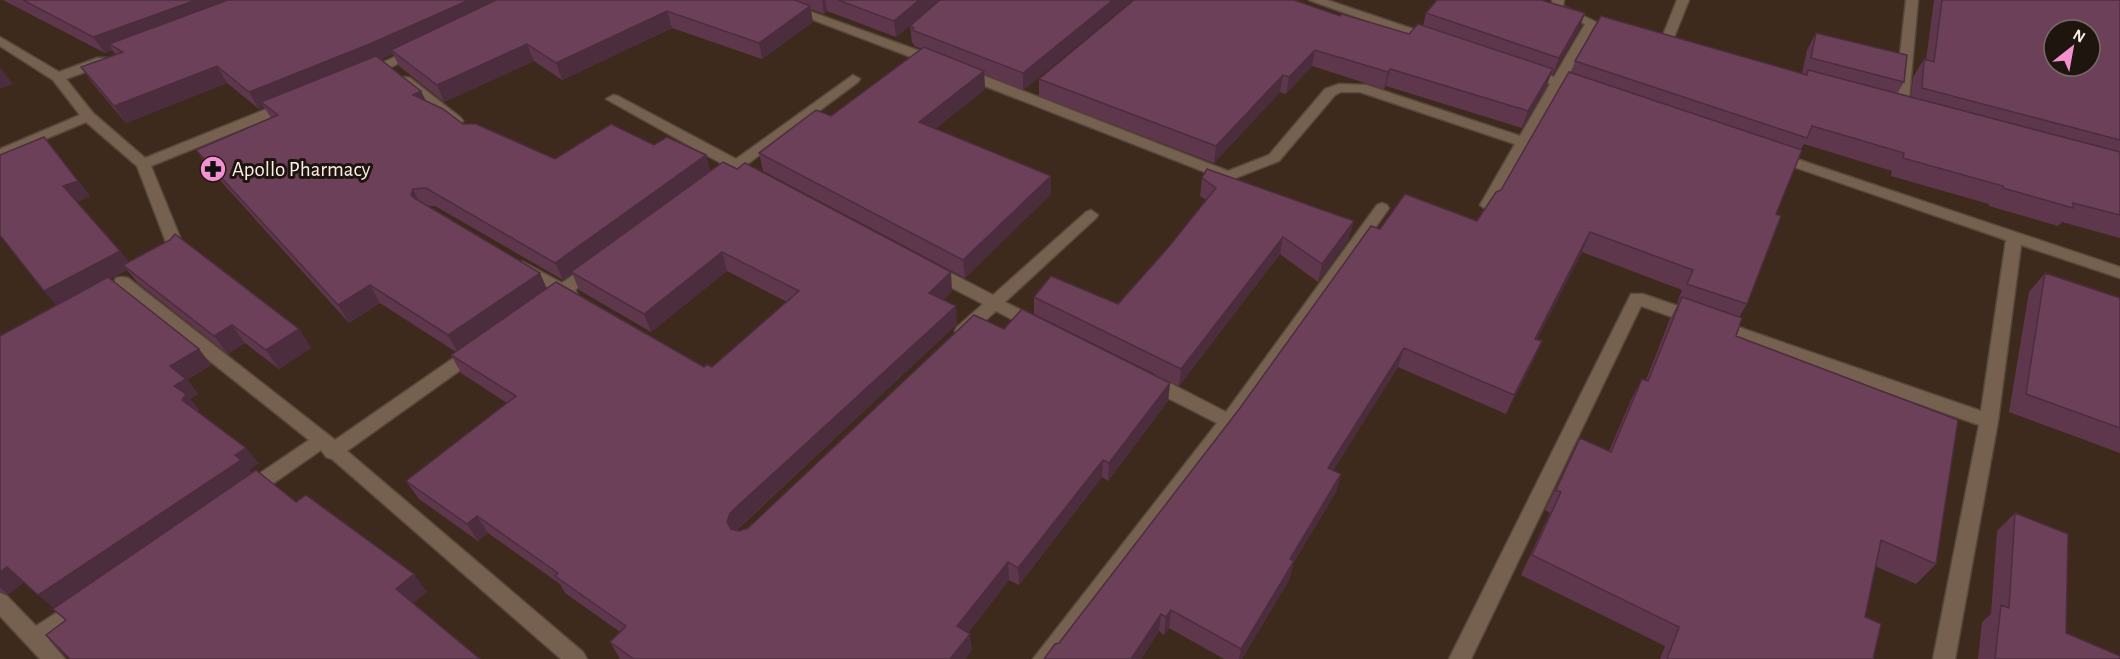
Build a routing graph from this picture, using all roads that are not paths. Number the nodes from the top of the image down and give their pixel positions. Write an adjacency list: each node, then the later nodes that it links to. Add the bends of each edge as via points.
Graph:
1 (771, 0): 23 (street, via 902,42 1228,176 1274,158 1330,92 1340,88 1361,88)
2 (1315, 0): 8 (street)
3 (1683, 0): 9 (street)
4 (1912, 0): 20 (street)
5 (1554, 4): 16 (street, via 1597,24)
6 (0, 41): 13 (street)
7 (429, 45): 11 (street)
8 (1448, 45)
9 (1665, 45)
10 (113, 57): 13 (street)
11 (386, 65): 14 (street); 22 (street)
12 (1514, 68): 16 (street)
13 (58, 77): 21 (street)
14 (353, 79)
15 (853, 79): 27 (street)
16 (1559, 83): 17 (street); 23 (street)
17 (1592, 94)
18 (613, 99): 27 (street)
19 (298, 101): 26 (street)
20 (1901, 110)
21 (88, 116): 25 (street); 26 (street)
22 (468, 130)
23 (1524, 142): 30 (street)
24 (1759, 151): 33 (street)
25 (0, 154)
26 (143, 164): 35 (street, via 178,252)
27 (736, 166): 28 (street); 29 (street)
28 (717, 179)
29 (777, 188)
30 (1487, 205)
31 (1382, 208): 48 (street)
32 (1091, 215): 42 (street)
33 (2014, 237): 39 (street); 49 (street)
34 (512, 260): 40 (street)
35 (159, 262)
36 (602, 263): 40 (street)
37 (921, 264): 42 (street)
38 (141, 272): 50 (street, via 117,284)
39 (2120, 273)
40 (563, 291): 41 (street); 43 (street)
41 (584, 303)
42 (993, 303): 44 (street); 45 (street)
43 (534, 311)
44 (1044, 328)
45 (950, 343)
46 (486, 344): 50 (street)
47 (1137, 375): 48 (street)
48 (1229, 421): 57 (street)
49 (1989, 421): 58 (street, via 1637,298); 59 (street)
50 (327, 446): 51 (street); 56 (street)
51 (236, 500)
52 (92, 599): 54 (street)
53 (0, 602): 54 (street)
54 (34, 638): 55 (street)
55 (54, 659)
56 (576, 659)
57 (1044, 659)
58 (1460, 659)
59 (1944, 659)

